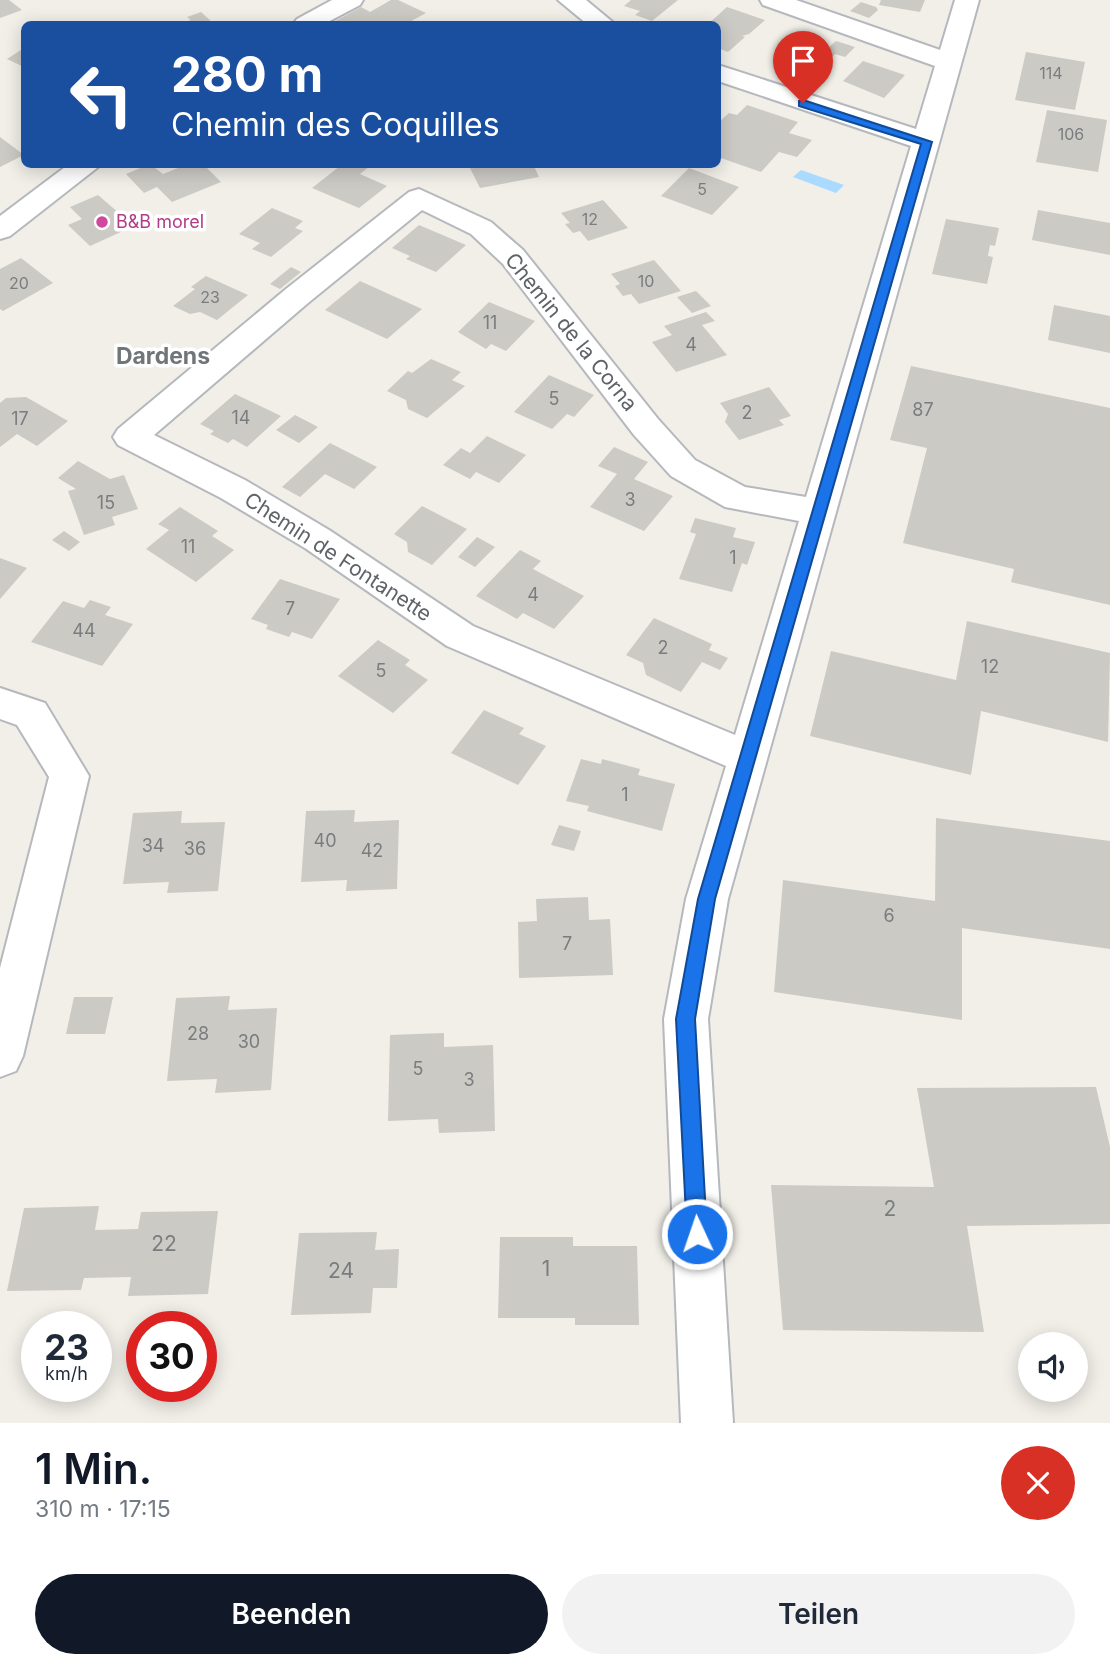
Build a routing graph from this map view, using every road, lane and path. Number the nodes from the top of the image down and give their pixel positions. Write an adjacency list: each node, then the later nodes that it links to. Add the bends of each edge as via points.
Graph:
1 (351, 0): 5 (street)
2 (570, 0): 6 (street)
3 (772, 0): 7 (street)
4 (967, 0): 7 (street)
5 (312, 21)
6 (598, 21)
7 (950, 61): 9 (street)
8 (721, 74): 9 (street)
9 (927, 142): 13 (street)
10 (83, 168): 11 (street)
11 (0, 230)
12 (297, 296): 13 (street, Chemin de la Corna, via 419,198 481,229 513,257 683,468 737,498); 15 (street, Chemin de Fontanette, via 130,437 233,489 317,539 460,636)
13 (818, 512): 15 (street)
14 (0, 702): 16 (street, via 31,714 69,776)
15 (748, 758): 17 (street, via 707,899 686,1019)
16 (0, 1056)
17 (707, 1423)

